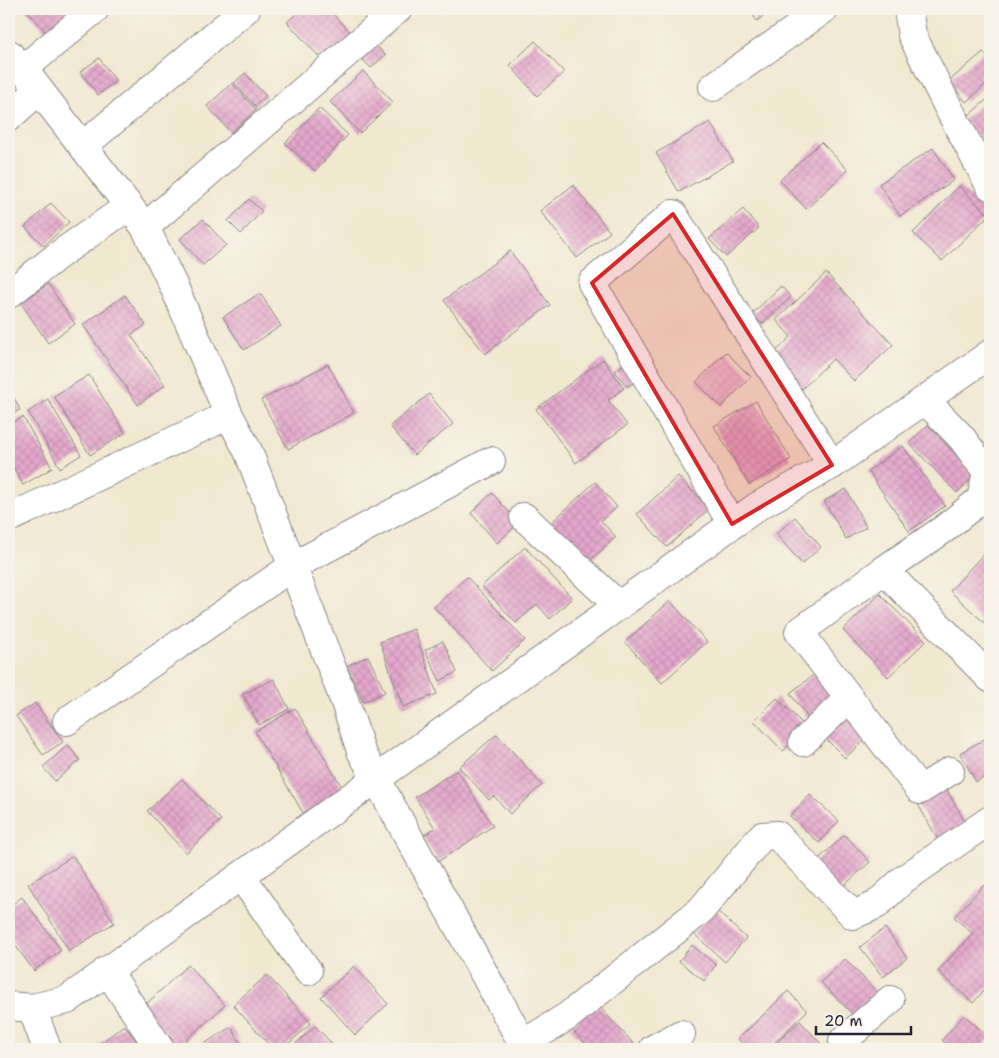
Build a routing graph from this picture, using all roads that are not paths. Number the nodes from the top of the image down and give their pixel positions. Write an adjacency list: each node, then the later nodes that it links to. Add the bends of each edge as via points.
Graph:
1 (95, 9): 6 (street)
2 (246, 9): 9 (street)
3 (398, 9): 11 (street)
4 (824, 9): 7 (street)
5 (908, 9): 10 (street, via 912,35)
6 (24, 71): 8 (street); 9 (street)
7 (713, 87)
8 (9, 117)
9 (83, 146): 11 (street)
10 (990, 186)
11 (137, 216): 12 (street, via 60,254); 15 (street, via 175,289)
12 (9, 294)
13 (990, 354): 14 (street)
14 (925, 400): 17 (street); 22 (street, via 961,437 987,472 981,499)
15 (229, 415): 18 (street); 21 (street, via 248,451)
16 (491, 461): 21 (street)
17 (832, 465): 20 (street); 20 (street, via 673,214 592,283)
18 (9, 518)
19 (524, 518): 23 (street)
20 (732, 524): 23 (street)
21 (293, 566): 26 (street); 29 (street, via 361,751)
22 (884, 570): 24 (street); 25 (street, via 799,632)
23 (618, 605): 29 (street)
24 (990, 678)
25 (849, 698): 27 (street); 28 (street, via 920,790)
26 (68, 722)
27 (803, 742)
28 (950, 770)
29 (376, 780): 31 (street); 37 (street)
30 (990, 820): 37 (street, via 904,879 876,905 853,915 777,835 762,836 701,910)
31 (241, 876): 32 (street); 33 (street)
32 (107, 970): 35 (street, via 67,1000); 39 (street)
33 (308, 972)
34 (890, 1000): 41 (street, via 843,1041)
35 (20, 1007): 38 (street)
36 (681, 1034): 40 (street)
37 (526, 1046)
38 (47, 1049)
39 (160, 1049)
40 (653, 1049)
41 (844, 1049)

